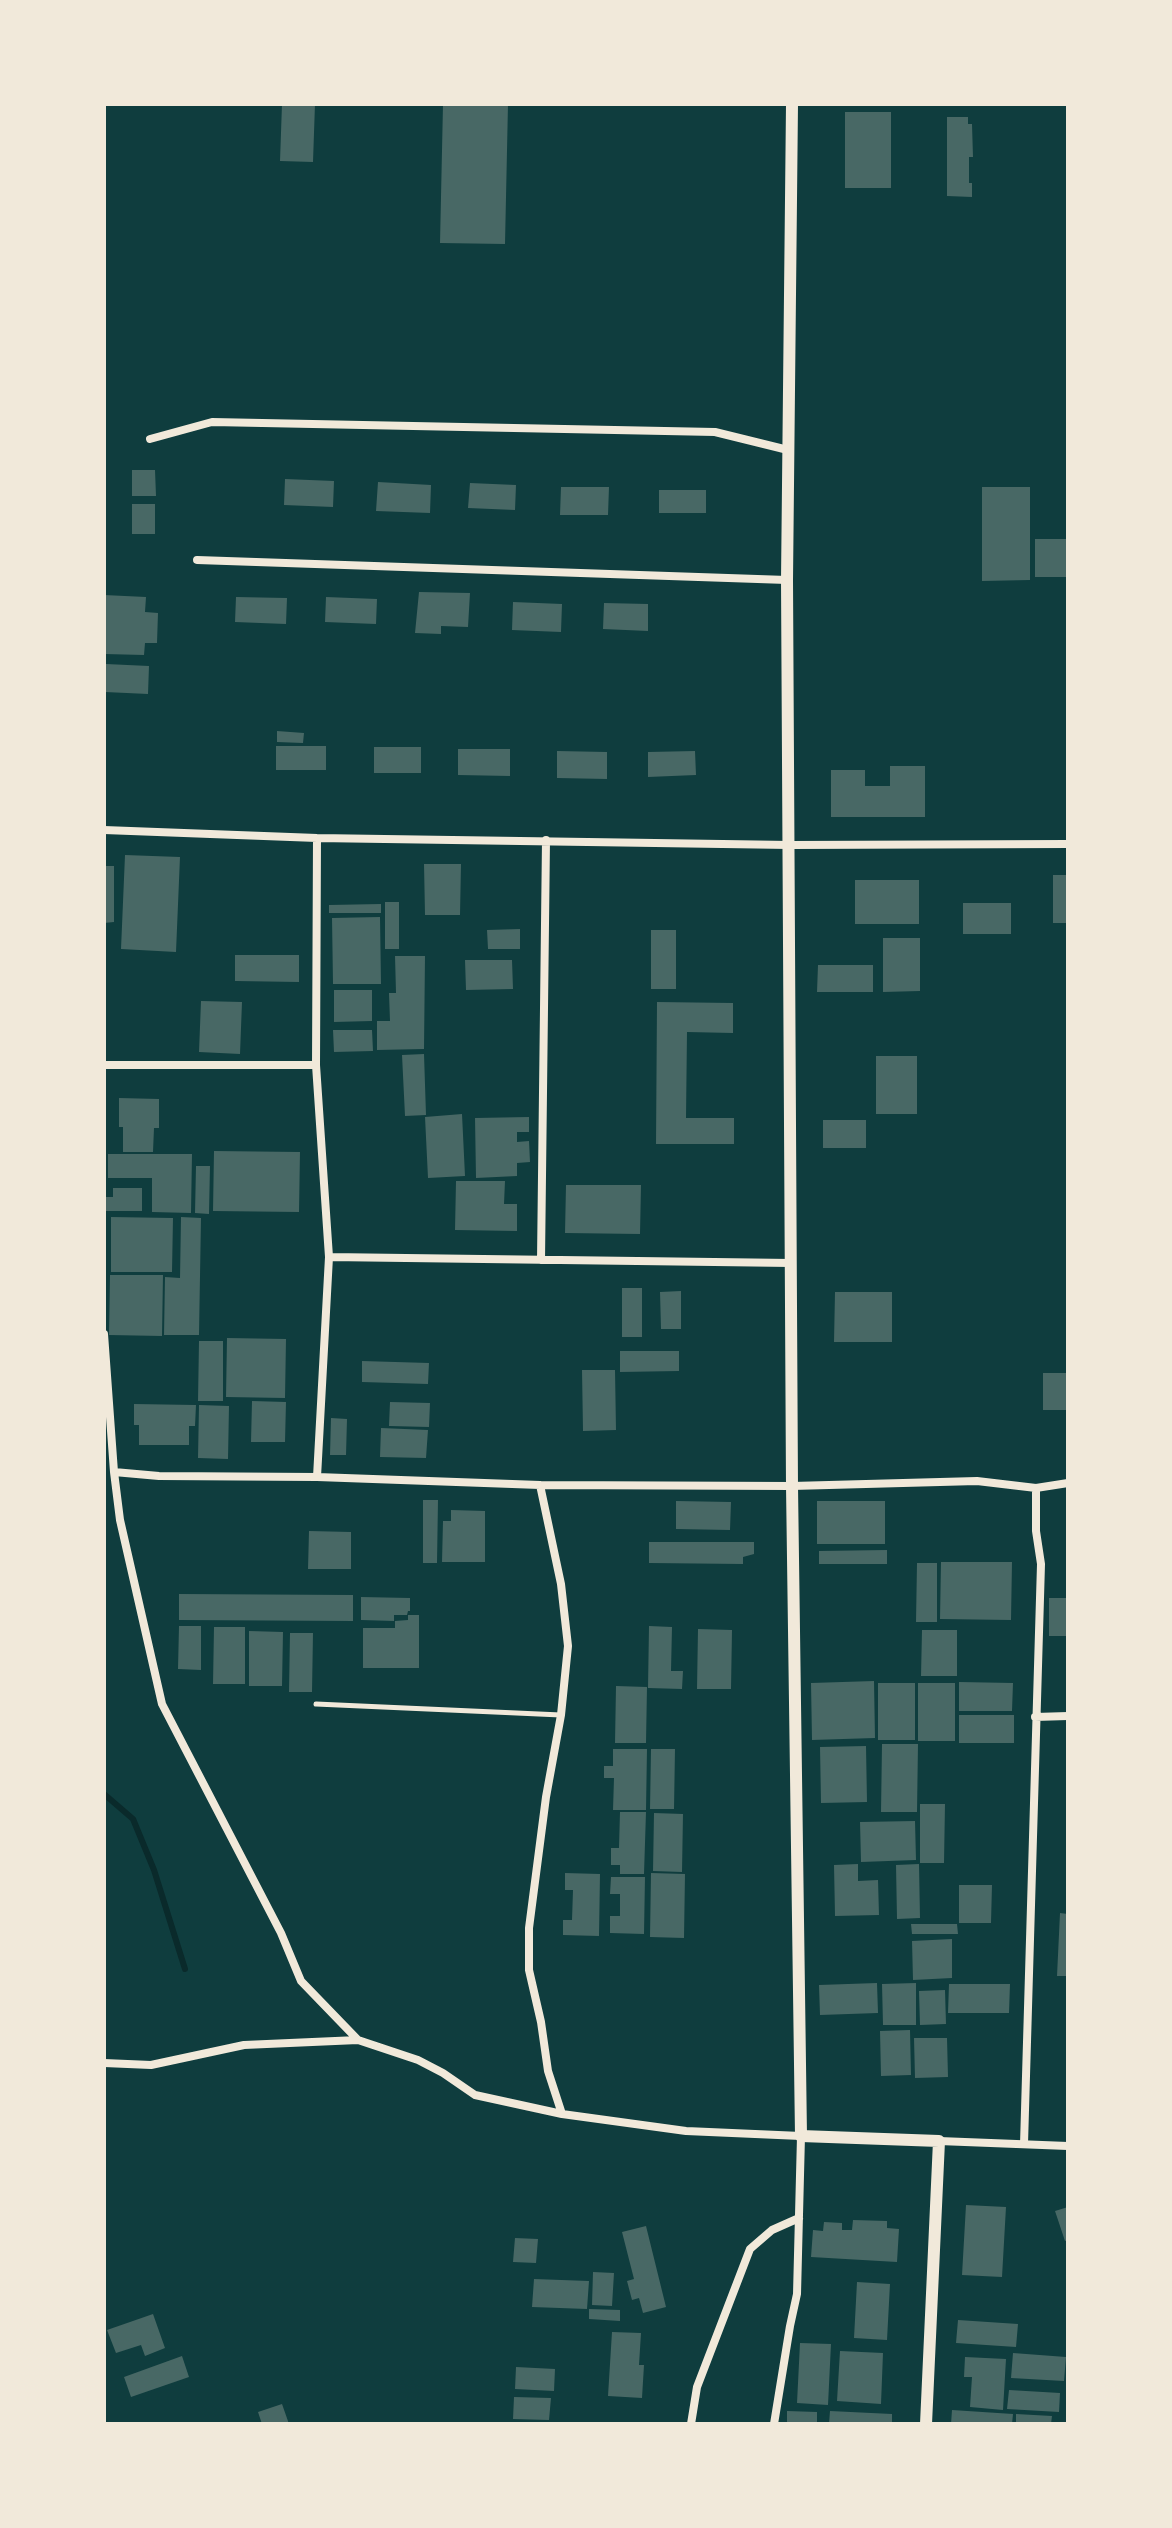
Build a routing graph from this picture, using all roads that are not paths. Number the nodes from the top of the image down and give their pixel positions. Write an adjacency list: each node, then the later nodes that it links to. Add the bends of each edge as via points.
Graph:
1 (792, 104): 3 (street)
2 (150, 439): 3 (street, via 227,422 715,432)
3 (788, 450): 5 (street)
4 (197, 560): 5 (street)
5 (787, 580): 10 (street)
6 (104, 830): 7 (street)
7 (317, 838): 8 (street); 12 (street)
8 (546, 840): 10 (street); 14 (street)
9 (1068, 844): 10 (street)
10 (790, 845): 15 (street)
11 (104, 1065): 12 (street)
12 (316, 1065): 13 (street)
13 (329, 1257): 14 (street); 18 (street)
14 (541, 1260): 15 (street)
15 (791, 1263): 21 (street)
16 (104, 1334): 17 (street)
17 (114, 1472): 18 (street); 27 (street, via 162,1704 301,1981)
18 (317, 1477): 20 (street)
19 (1068, 1483): 22 (street)
20 (540, 1485): 21 (street); 24 (street, via 568,1646)
21 (792, 1486): 22 (street, via 977,1481); 30 (street)
22 (1036, 1488): 26 (street, via 1041,1564)
23 (316, 1704): 24 (lane)
24 (561, 1715): 29 (street, via 529,1928 529,1970 548,2071)
25 (1068, 1716): 26 (street)
26 (1035, 1717): 32 (street)
27 (358, 2040): 28 (street, via 244,2045 151,2065); 29 (street, via 418,2060 475,2095)
28 (104, 2063)
29 (562, 2114): 30 (street, via 686,2131)
30 (801, 2136): 31 (street); 34 (street)
31 (939, 2141): 32 (street); 37 (street)
32 (1024, 2144): 33 (street)
33 (1068, 2146)
34 (799, 2218): 35 (street, via 772,2230 750,2249 697,2387); 36 (street, via 797,2294)
35 (691, 2424)
36 (774, 2424)
37 (926, 2424)

